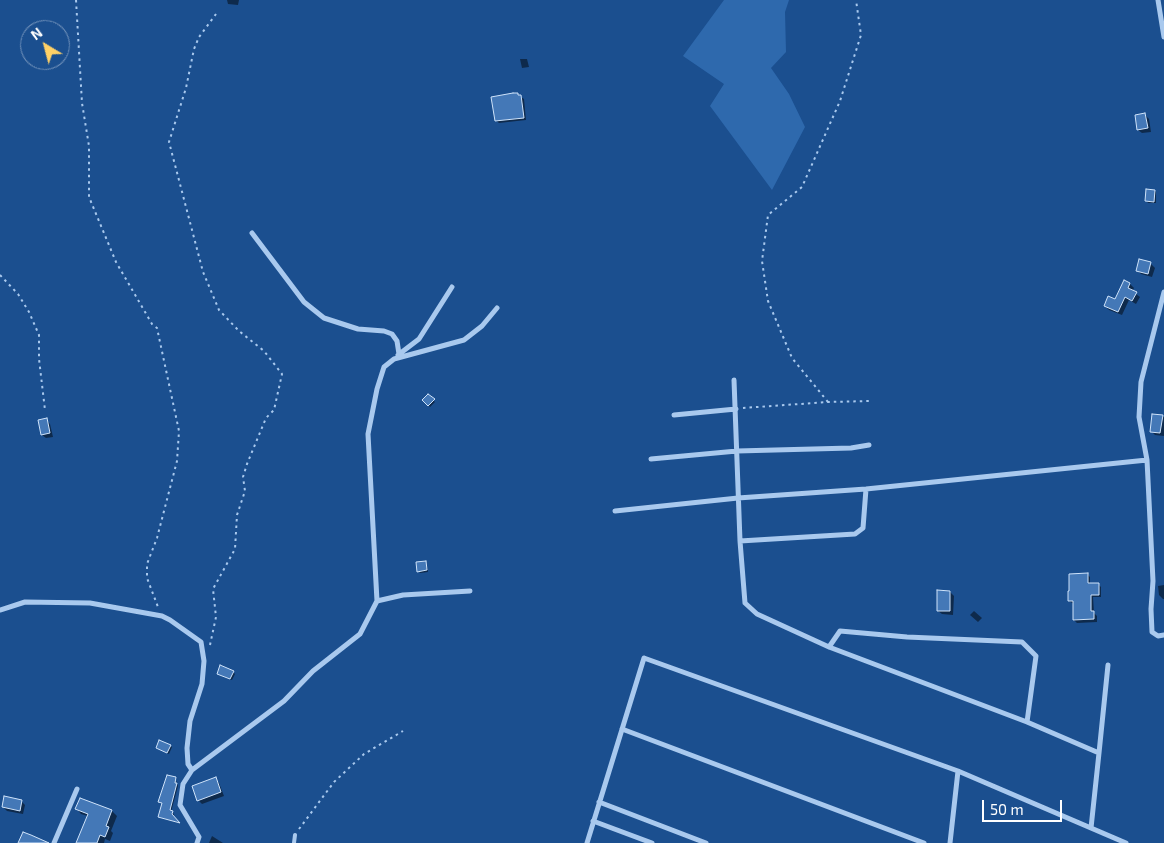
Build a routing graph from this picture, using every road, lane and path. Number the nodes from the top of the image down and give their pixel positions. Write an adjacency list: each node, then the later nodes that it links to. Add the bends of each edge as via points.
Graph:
1 (76, 0): 30 (path, via 82,103 89,146 89,197 116,262 157,328 179,431 177,461 147,564 148,578)
2 (856, 0): 15 (path, via 861,35 840,101 802,187 768,215 762,261 768,301 792,358)
3 (1158, 0): 5 (street)
4 (216, 14): 32 (path, via 199,37 194,50 169,142 203,272 219,310 264,351 282,374 274,410 266,418 243,477 245,491 237,515 235,549 213,589 216,616)
5 (1164, 37)
6 (252, 233): 11 (street, via 304,302 324,318 358,329 392,334)
7 (0, 275): 17 (path, via 18,294 39,335)
8 (452, 287): 11 (street, via 419,339)
9 (1164, 292): 22 (street, via 1141,382 1139,416)
10 (497, 308): 12 (street, via 464,340)
11 (399, 354): 12 (street)
12 (394, 359): 28 (street, via 384,367 368,434)
13 (734, 380): 16 (street)
14 (870, 401): 15 (path)
15 (828, 402): 16 (path)
16 (736, 409): 18 (street); 20 (street)
17 (45, 410)
18 (674, 416)
19 (868, 445): 20 (street)
20 (737, 451): 21 (street); 24 (street)
21 (651, 460)
22 (1147, 460): 23 (street); 31 (street, via 1152,632)
23 (866, 489): 24 (street); 26 (street, via 863,528 855,534)
24 (738, 498): 25 (street); 26 (street)
25 (615, 510)
26 (740, 541): 33 (street, via 744,603 757,614)
27 (470, 591): 28 (street, via 403,595)
28 (377, 601): 39 (street, via 360,634 313,671 284,701)
29 (0, 610): 30 (street, via 25,602 90,603)
30 (162, 616): 39 (street, via 201,642 204,661 202,684 190,721 187,748 188,764)
31 (1164, 635)
32 (210, 646)
33 (829, 647): 35 (street); 35 (street, via 840,631 1022,642 1036,656)
34 (1108, 665): 38 (street)
35 (1027, 722): 38 (street)
36 (622, 729): 40 (street, via 644,658); 42 (street); 52 (street)
37 (403, 731): 45 (path, via 364,754 334,782)
38 (1098, 753): 44 (street)
39 (192, 770): 47 (street, via 183,784 180,805 199,837)
40 (958, 771): 44 (street); 53 (street)
41 (77, 789): 46 (street)
42 (599, 802): 43 (street); 51 (street)
43 (593, 821): 49 (street); 50 (street)
44 (1091, 828): 54 (street)
45 (295, 835): 48 (lane)
46 (54, 843)
47 (198, 843)
48 (294, 843)
49 (586, 843)
50 (652, 843)
51 (706, 843)
52 (924, 843)
53 (950, 843)
54 (1126, 843)

